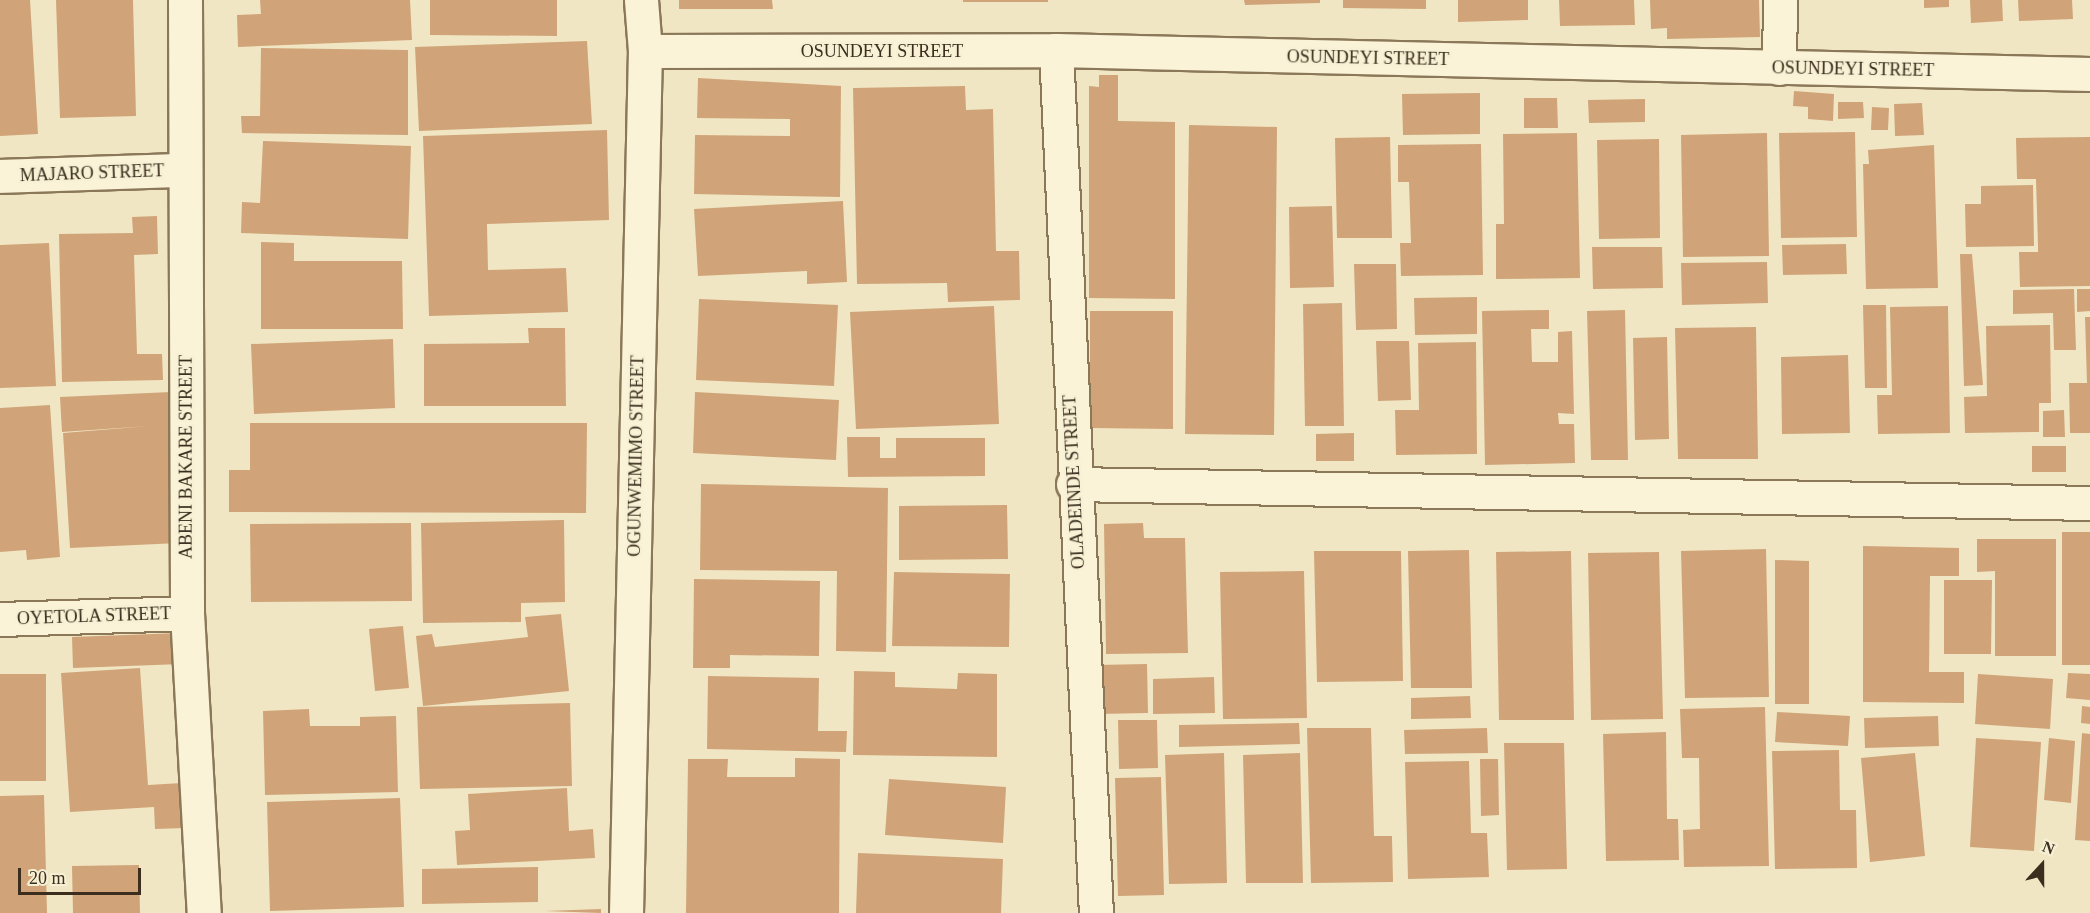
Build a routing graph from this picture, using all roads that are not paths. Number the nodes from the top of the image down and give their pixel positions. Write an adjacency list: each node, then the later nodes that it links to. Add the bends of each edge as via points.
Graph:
1 (185, 0): 8 (street, ABENI BAKARE STREET)
2 (640, 0): 5 (street, OGUNWEMIMO STREET)
3 (1780, 0): 6 (street)
4 (1056, 50): 5 (street, OSUNDEYI STREET); 6 (street, OSUNDEYI STREET); 10 (street, OLADEINDE STREET)
5 (645, 51): 15 (street, OGUNWEMIMO STREET)
6 (1779, 68): 7 (street, OSUNDEYI STREET)
7 (2090, 74)
8 (184, 170): 9 (street, MAJARO STREET); 12 (street, ABENI BAKARE STREET)
9 (0, 177)
10 (1073, 484): 11 (street); 16 (street, OLADEINDE STREET)
11 (2090, 503)
12 (187, 613): 13 (street, OYETOLA STREET); 14 (street, ABENI BAKARE STREET)
13 (0, 619)
14 (204, 913)
15 (626, 913)
16 (1096, 913)

